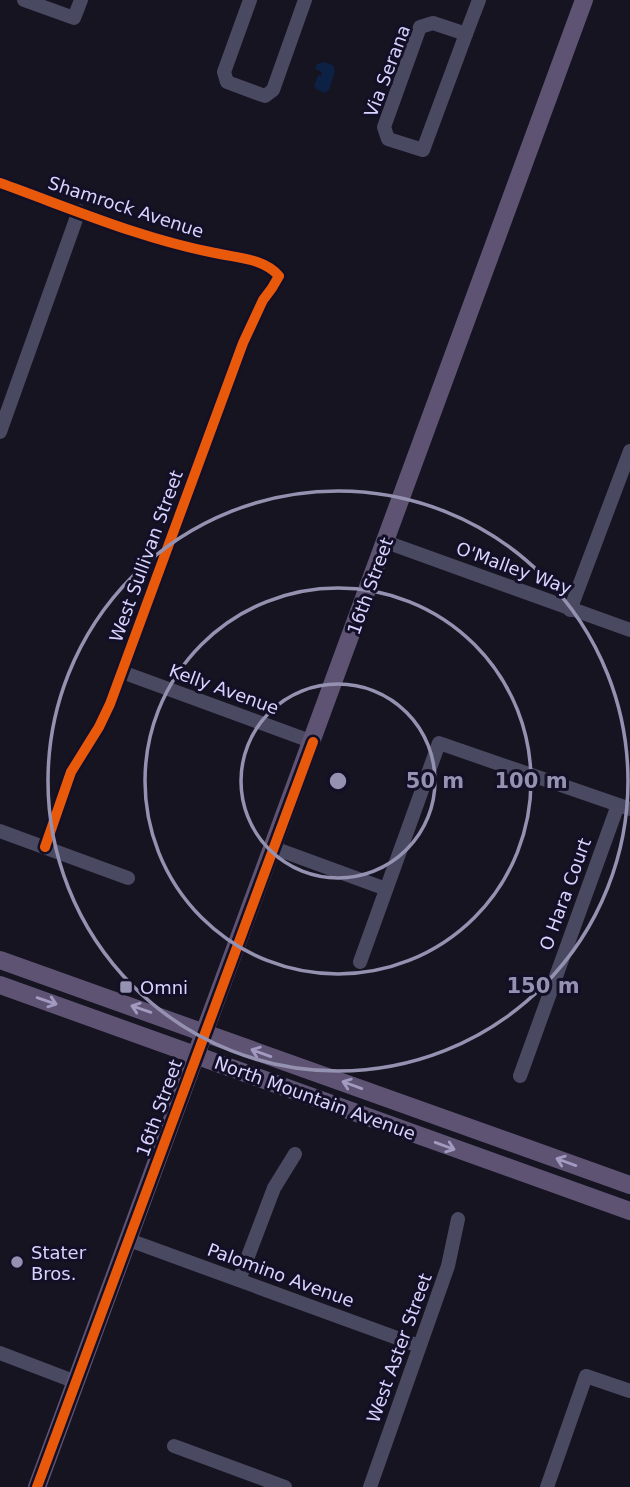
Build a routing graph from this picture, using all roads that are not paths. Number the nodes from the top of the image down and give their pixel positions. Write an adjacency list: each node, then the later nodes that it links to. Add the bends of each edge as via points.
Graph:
1 (24, 0): 2 (street, via 74,18)
2 (80, 0)
3 (250, 0): 4 (street, via 224,72 227,82 265,96 273,90)
4 (305, 0)
5 (479, 0): 7 (street, Via Serana)
6 (584, 0): 13 (main road, 16th Street)
7 (466, 34): 7 (street, Via Serana, via 423,150 388,139 384,128 420,27 433,23)
8 (0, 183): 9 (street, Shamrock Avenue)
9 (79, 211): 10 (street, Shamrock Avenue, via 183,247 257,261); 11 (street)
10 (279, 275): 16 (street, West Sullivan Street, via 243,343)
11 (0, 432)
12 (630, 451): 14 (street)
13 (386, 542): 14 (street, O'Malley Way); 17 (main road, 16th Street)
14 (570, 610): 15 (street, O'Malley Way)
15 (630, 629)
16 (122, 672): 17 (street, Kelly Avenue); 20 (street, West Sullivan Street, via 99,727 71,772)
17 (313, 741): 21 (main road, 16th Street)
18 (624, 807): 23 (street, via 439,743); 29 (street, O Hara Court)
19 (0, 831): 20 (street)
20 (45, 847): 22 (street)
21 (274, 848): 23 (street); 27 (main road, 16th Street)
22 (128, 878)
23 (386, 889): 25 (street)
24 (0, 960): 27 (main road, North Mountain Avenue, one-way to 24)
25 (360, 962)
26 (0, 985): 28 (main road, North Mountain Avenue, one-way to 28)
27 (205, 1032): 28 (main road, 16th Street); 31 (main road, North Mountain Avenue, one-way to 27)
28 (197, 1054): 32 (main road, North Mountain Avenue, one-way to 32); 34 (main road, 16th Street)
29 (520, 1076)
30 (295, 1154): 35 (street, via 274,1188)
31 (630, 1185)
32 (630, 1212)
33 (458, 1219): 36 (street, West Aster Street, via 448,1266)
34 (129, 1240): 35 (street, Palomino Avenue); 38 (main road, 16th Street)
35 (240, 1280): 36 (street, Palomino Avenue)
36 (419, 1346): 43 (street, West Aster Street)
37 (0, 1353): 38 (street)
38 (76, 1382): 41 (main road, 16th Street)
39 (630, 1391): 44 (street, via 586,1376)
40 (174, 1446): 42 (street)
41 (37, 1487)
42 (285, 1487)
43 (370, 1487)
44 (547, 1487)

